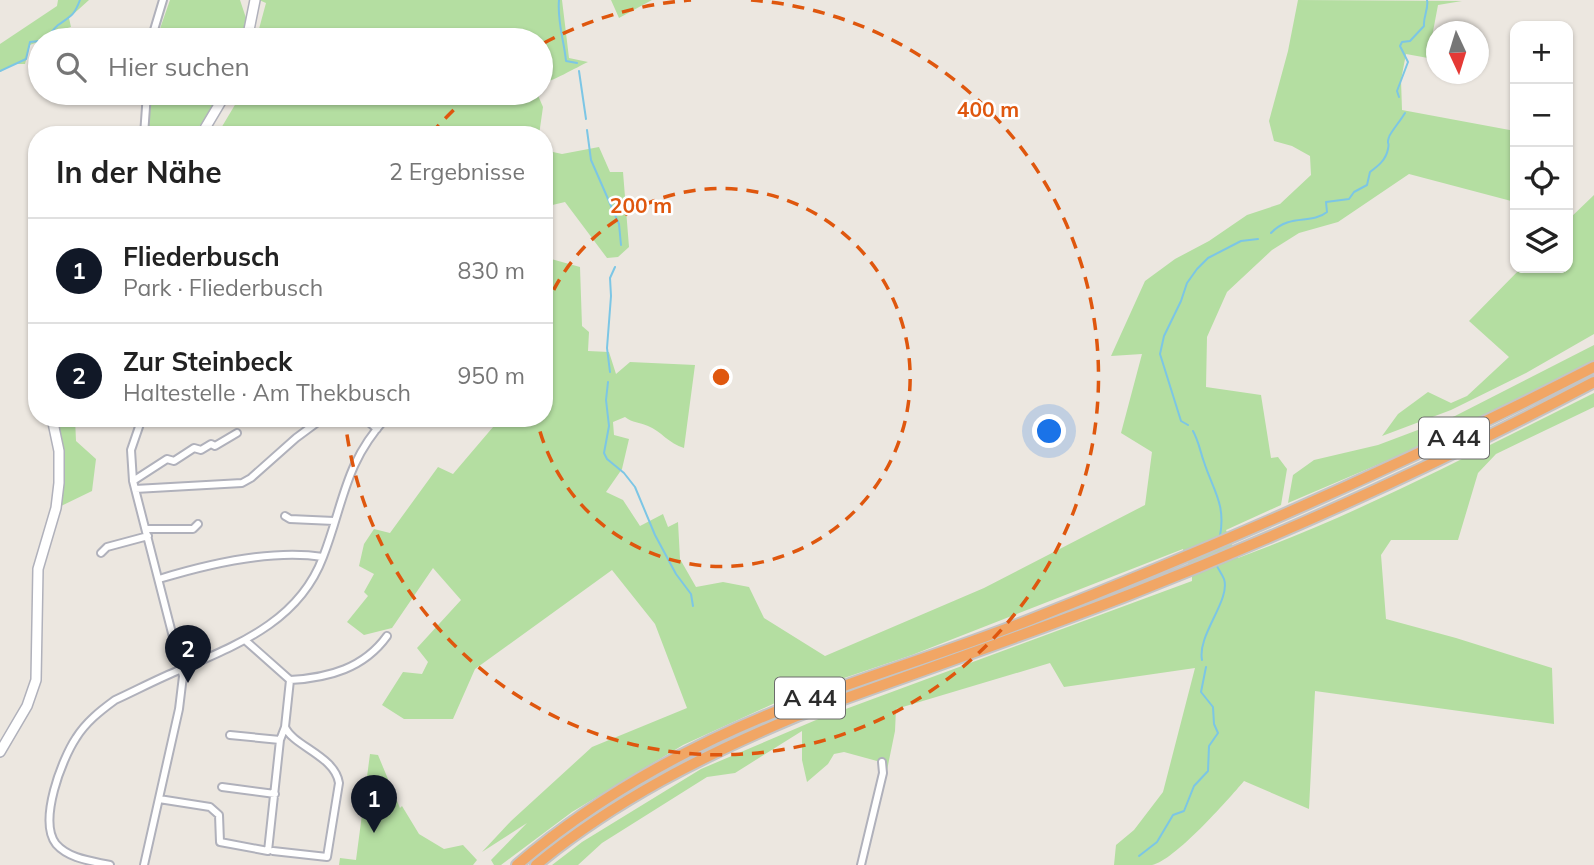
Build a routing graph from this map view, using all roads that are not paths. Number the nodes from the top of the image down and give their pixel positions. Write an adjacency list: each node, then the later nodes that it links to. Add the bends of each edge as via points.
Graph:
1 (163, 0): 3 (street)
2 (255, 0): 4 (main road)
3 (155, 28)
4 (249, 28)
5 (146, 105): 7 (street)
6 (219, 105): 8 (main road)
7 (145, 126)
8 (206, 126)
9 (1594, 367): 40 (highway, A 44, via 1312,503 1030,620 738,728 631,784)
10 (1594, 382): 41 (highway, A 44, via 1317,516 1133,593 743,739 637,793)
11 (54, 427): 32 (main road, via 59,483 38,569 36,680 27,706)
12 (139, 427): 17 (street, via 131,450)
13 (311, 427): 17 (street, via 251,478 236,485)
14 (375, 427): 15 (street)
15 (377, 429): 19 (street, via 348,475)
16 (237, 433): 17 (street, via 215,446 194,449 174,461 167,459)
17 (134, 485): 21 (street)
18 (285, 516): 19 (street)
19 (334, 521): 23 (street)
20 (198, 524): 21 (street, via 193,529)
21 (147, 533): 22 (street); 24 (street)
22 (101, 553)
23 (324, 557): 24 (street, via 268,556); 26 (street, via 297,601)
24 (159, 579): 27 (street)
25 (387, 636): 28 (street, via 352,667)
26 (246, 641): 27 (street); 28 (street)
27 (182, 668): 36 (street, via 179,709); 38 (street, via 96,714 75,740 62,768 49,810 51,836 71,855)
28 (290, 680): 29 (street)
29 (285, 727): 31 (street); 37 (street, via 335,771 339,783 327,858)
30 (230, 735): 31 (street)
31 (280, 740): 35 (street)
32 (0, 752)
33 (882, 762): 42 (street)
34 (222, 787): 35 (street)
35 (275, 793): 37 (street)
36 (159, 799): 37 (street, via 210,807 219,815 220,842); 39 (street)
37 (271, 851)
38 (110, 865)
39 (144, 865)
40 (517, 865)
41 (536, 865)
42 (861, 865)

